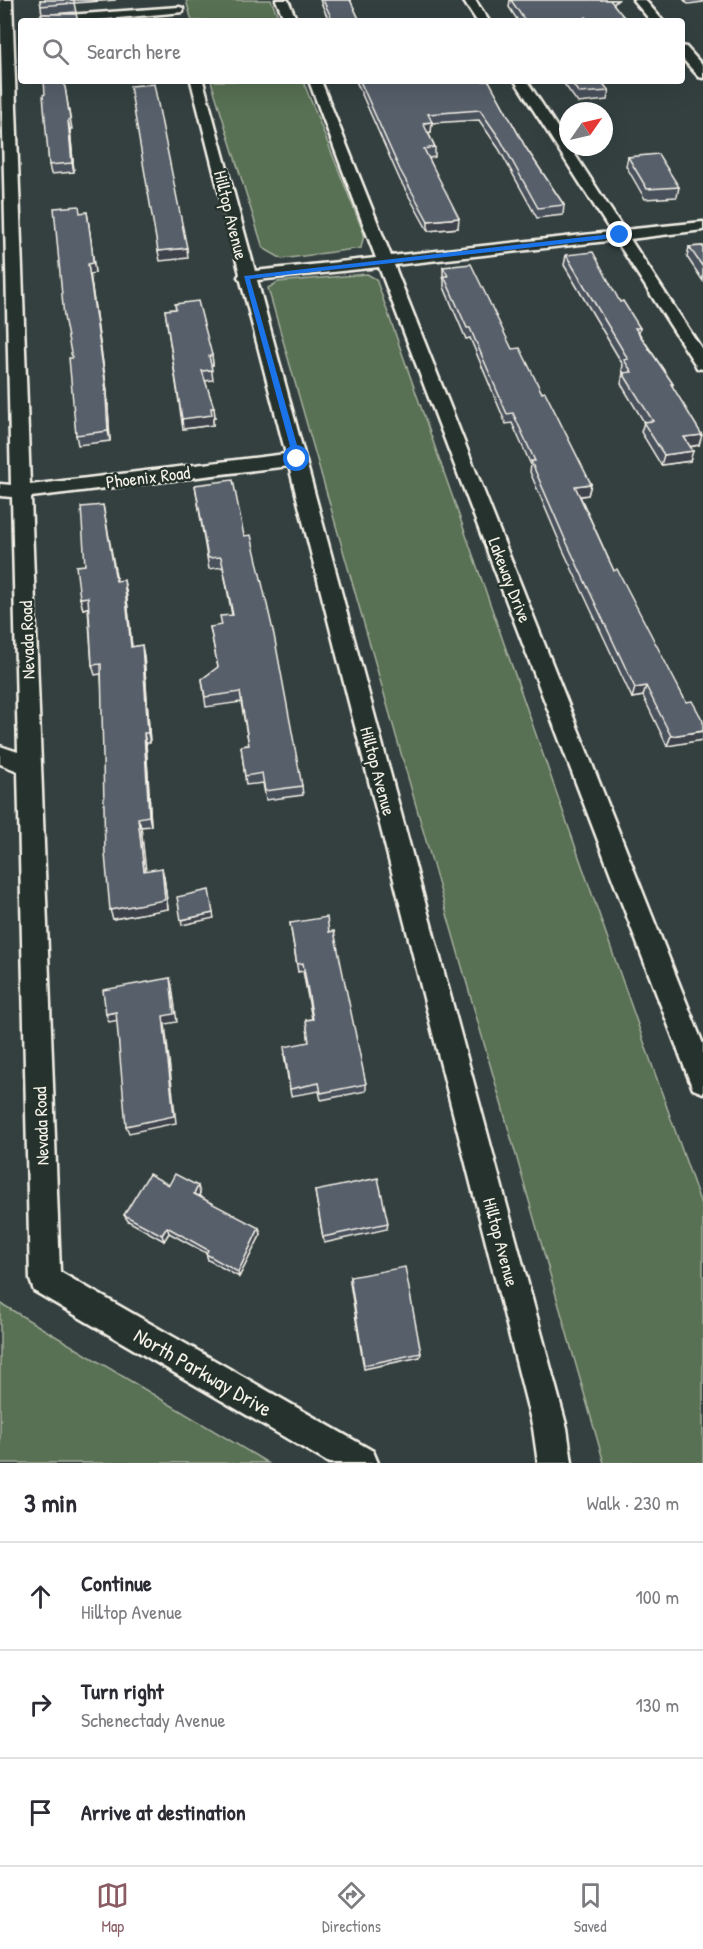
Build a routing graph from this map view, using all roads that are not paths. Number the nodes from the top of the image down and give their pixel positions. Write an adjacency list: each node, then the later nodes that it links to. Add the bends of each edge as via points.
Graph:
1 (6, 0): 10 (street, Nevada Road)
2 (282, 0): 7 (street)
3 (469, 0): 8 (street)
4 (639, 0): 9 (street)
5 (179, 10): 6 (street)
6 (79, 18)
7 (290, 18)
8 (481, 18)
9 (654, 18)
10 (9, 23): 16 (street, Nevada Road)
11 (685, 53): 12 (street)
12 (703, 74)
13 (198, 84): 20 (street, Hilltop Avenue)
14 (316, 84): 19 (street, Lakeway Drive)
15 (523, 84): 18 (street)
16 (5, 108): 24 (street, Nevada Road)
17 (703, 226): 18 (street)
18 (620, 235): 19 (street); 21 (street)
19 (386, 261): 20 (street); 27 (street, Lakeway Drive)
20 (246, 277): 22 (street, Hilltop Avenue)
21 (703, 364)
22 (297, 459): 24 (street, Phoenix Road); 30 (street, Hilltop Avenue)
23 (0, 490): 24 (street, Phoenix Road)
24 (22, 492): 26 (street, Nevada Road)
25 (0, 755): 26 (street)
26 (31, 766): 28 (street, Nevada Road)
27 (703, 1079)
28 (45, 1280): 29 (street, North Parkway Drive)
29 (361, 1463)
30 (555, 1463)

